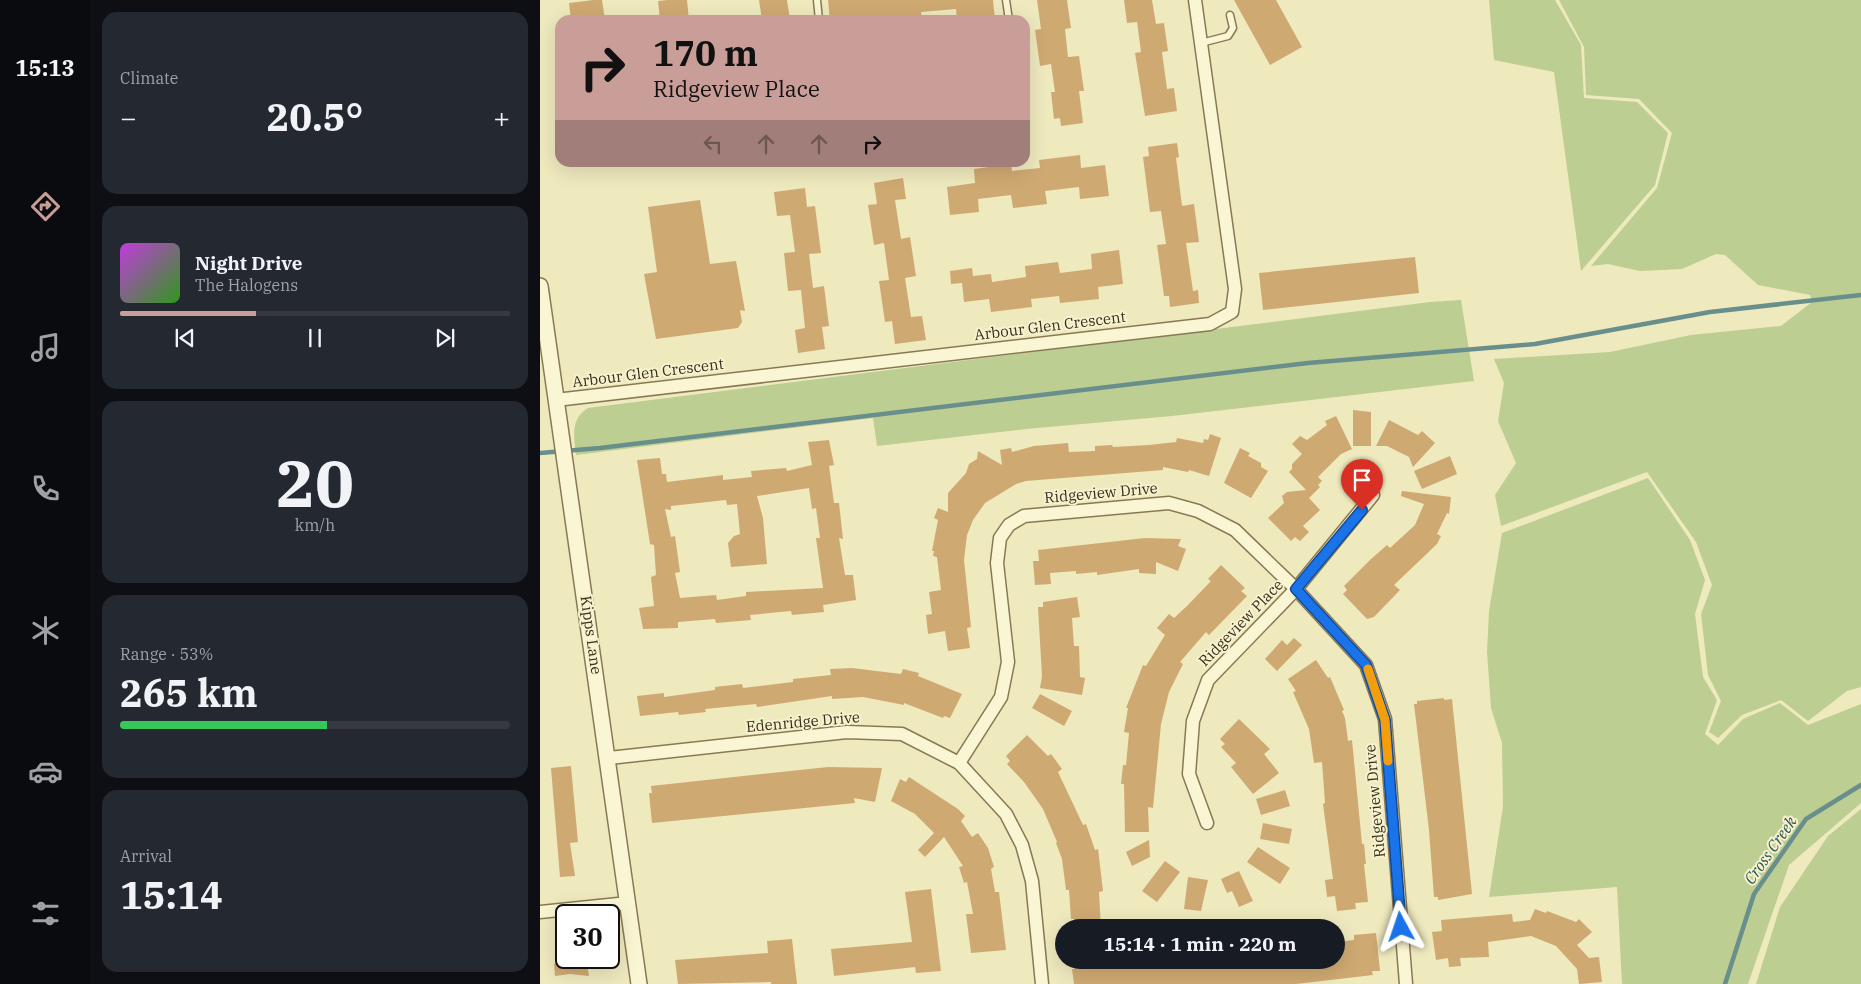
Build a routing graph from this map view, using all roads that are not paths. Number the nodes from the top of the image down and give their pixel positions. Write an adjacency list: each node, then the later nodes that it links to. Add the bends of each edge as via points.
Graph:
1 (817, 0): 4 (lane)
2 (1006, 0): 5 (lane)
3 (1195, 0): 7 (street, Arbour Glen Crescent)
4 (818, 15)
5 (1008, 15)
6 (1230, 15): 7 (lane, via 1233,28 1228,36)
7 (1201, 42): 9 (street, Arbour Glen Crescent, via 1235,289 1232,312 1225,316 1210,324)
8 (540, 286): 9 (street, Kipps Lane)
9 (556, 400): 12 (street, Kipps Lane)
10 (1373, 495): 11 (street, Ridgeview Place)
11 (1296, 589): 13 (street, Ridgeview Drive, via 1235,530 1198,511 1169,503 1024,516 1009,525 1000,538 997,563 1008,662 1001,697); 14 (street, Ridgeview Place, via 1208,680 1193,721 1188,774); 19 (street, Ridgeview Drive, via 1366,665 1385,720)
12 (609, 758): 13 (street, Edenridge Drive, via 847,732 902,734); 15 (street, Kipps Lane)
13 (959, 762): 18 (street, Edenridge Drive, via 1006,814 1022,845 1032,881)
14 (1207, 824)
15 (628, 903): 16 (street); 17 (street, Kipps Lane)
16 (540, 912)
17 (639, 984)
18 (1042, 984)
19 (1406, 984)

